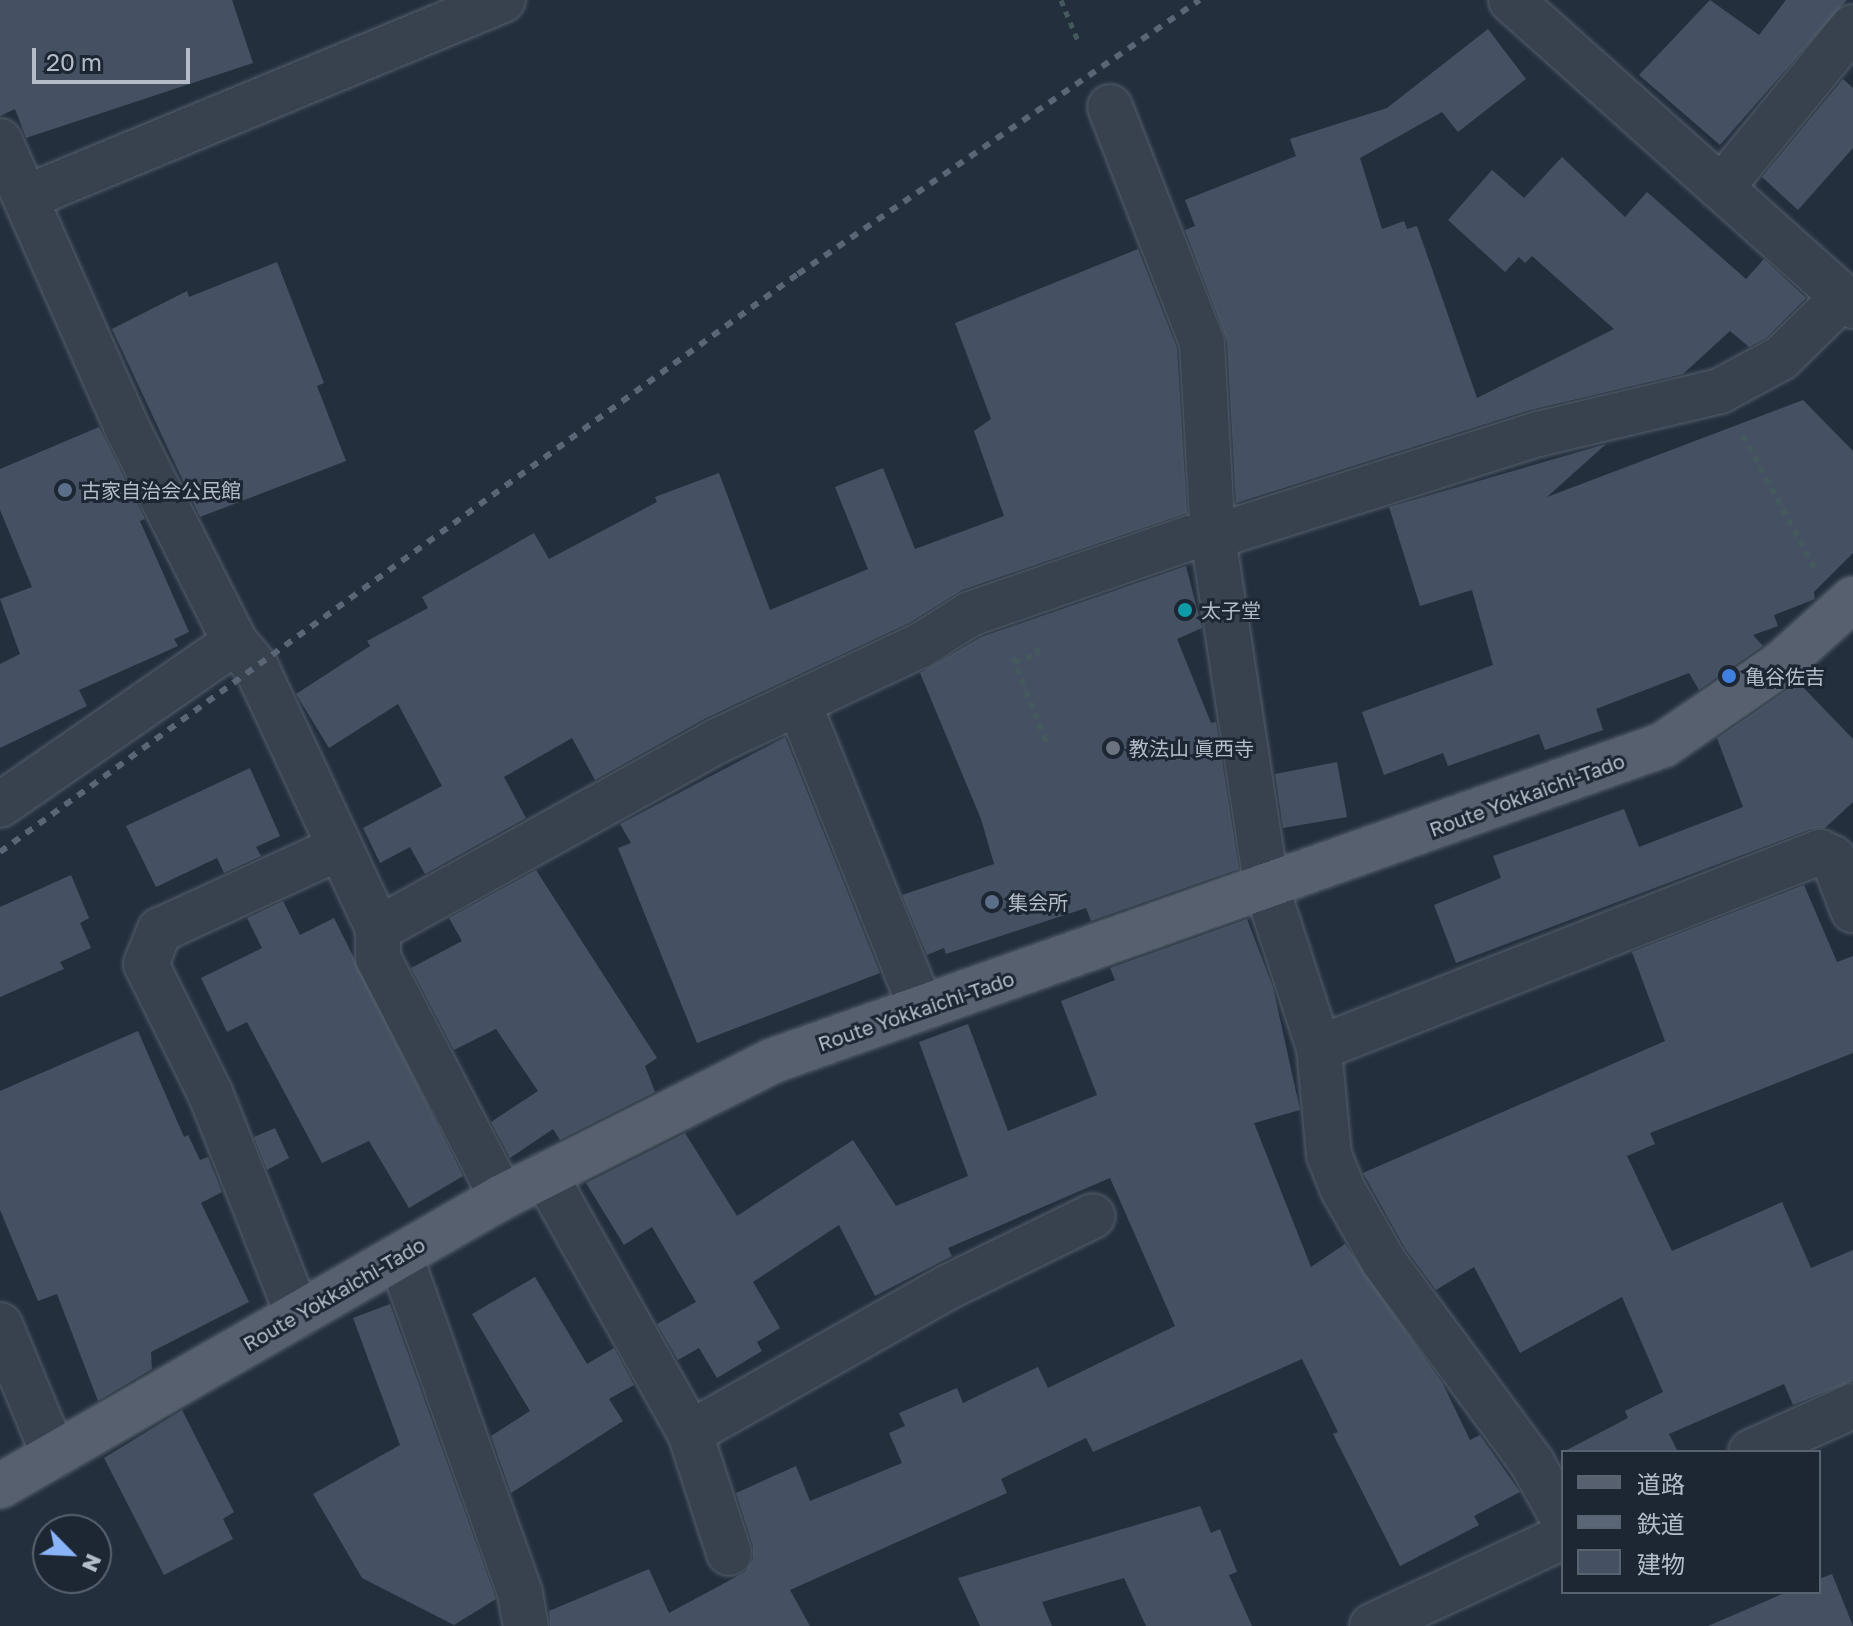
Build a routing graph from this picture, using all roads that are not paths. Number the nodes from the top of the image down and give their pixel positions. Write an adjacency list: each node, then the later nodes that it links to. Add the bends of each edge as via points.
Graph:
1 (503, 0): 7 (street)
2 (1521, 3): 6 (street)
3 (1853, 27): 6 (street)
4 (1110, 107): 9 (street, via 1202,343)
5 (0, 141): 7 (street)
6 (1721, 188): 8 (street)
7 (27, 197): 11 (street, via 126,426)
8 (1848, 302): 9 (street, via 1781,358 1720,391 1538,434)
9 (1213, 537): 12 (street, via 1190,538 970,614 921,645); 15 (street)
10 (1846, 606): 15 (main road, Route Yokkaichi-Tado, via 1723,709 1663,745)
11 (235, 642): 13 (street); 14 (street, via 256,667)
12 (799, 704): 17 (street, via 690,756); 18 (street)
13 (0, 805)
14 (339, 848): 17 (street); 24 (street, via 160,930 146,964 210,1093)
15 (1267, 889): 18 (main road, Route Yokkaichi-Tado); 19 (street)
16 (1853, 910): 19 (street, via 1833,858 1820,852)
17 (378, 929): 21 (street, via 378,958)
18 (921, 1008): 20 (main road, Route Yokkaichi-Tado, via 772,1061)
19 (1319, 1048): 31 (street, via 1329,1155 1342,1188 1384,1262 1532,1463)
20 (545, 1175): 21 (main road, Route Yokkaichi-Tado); 27 (street)
21 (502, 1197): 23 (main road, Route Yokkaichi-Tado)
22 (1093, 1216): 27 (street, via 948,1287)
23 (400, 1256): 24 (main road, Route Yokkaichi-Tado); 34 (street, via 520,1593)
24 (298, 1315): 29 (main road, Route Yokkaichi-Tado)
25 (0, 1325): 29 (street)
26 (1853, 1406): 28 (street)
27 (690, 1433): 33 (street)
28 (1755, 1450)
29 (54, 1455): 30 (main road, Route Yokkaichi-Tado)
30 (0, 1486)
31 (1561, 1514)
32 (1561, 1538): 35 (street)
33 (729, 1553)
34 (526, 1626)
35 (1372, 1626)

